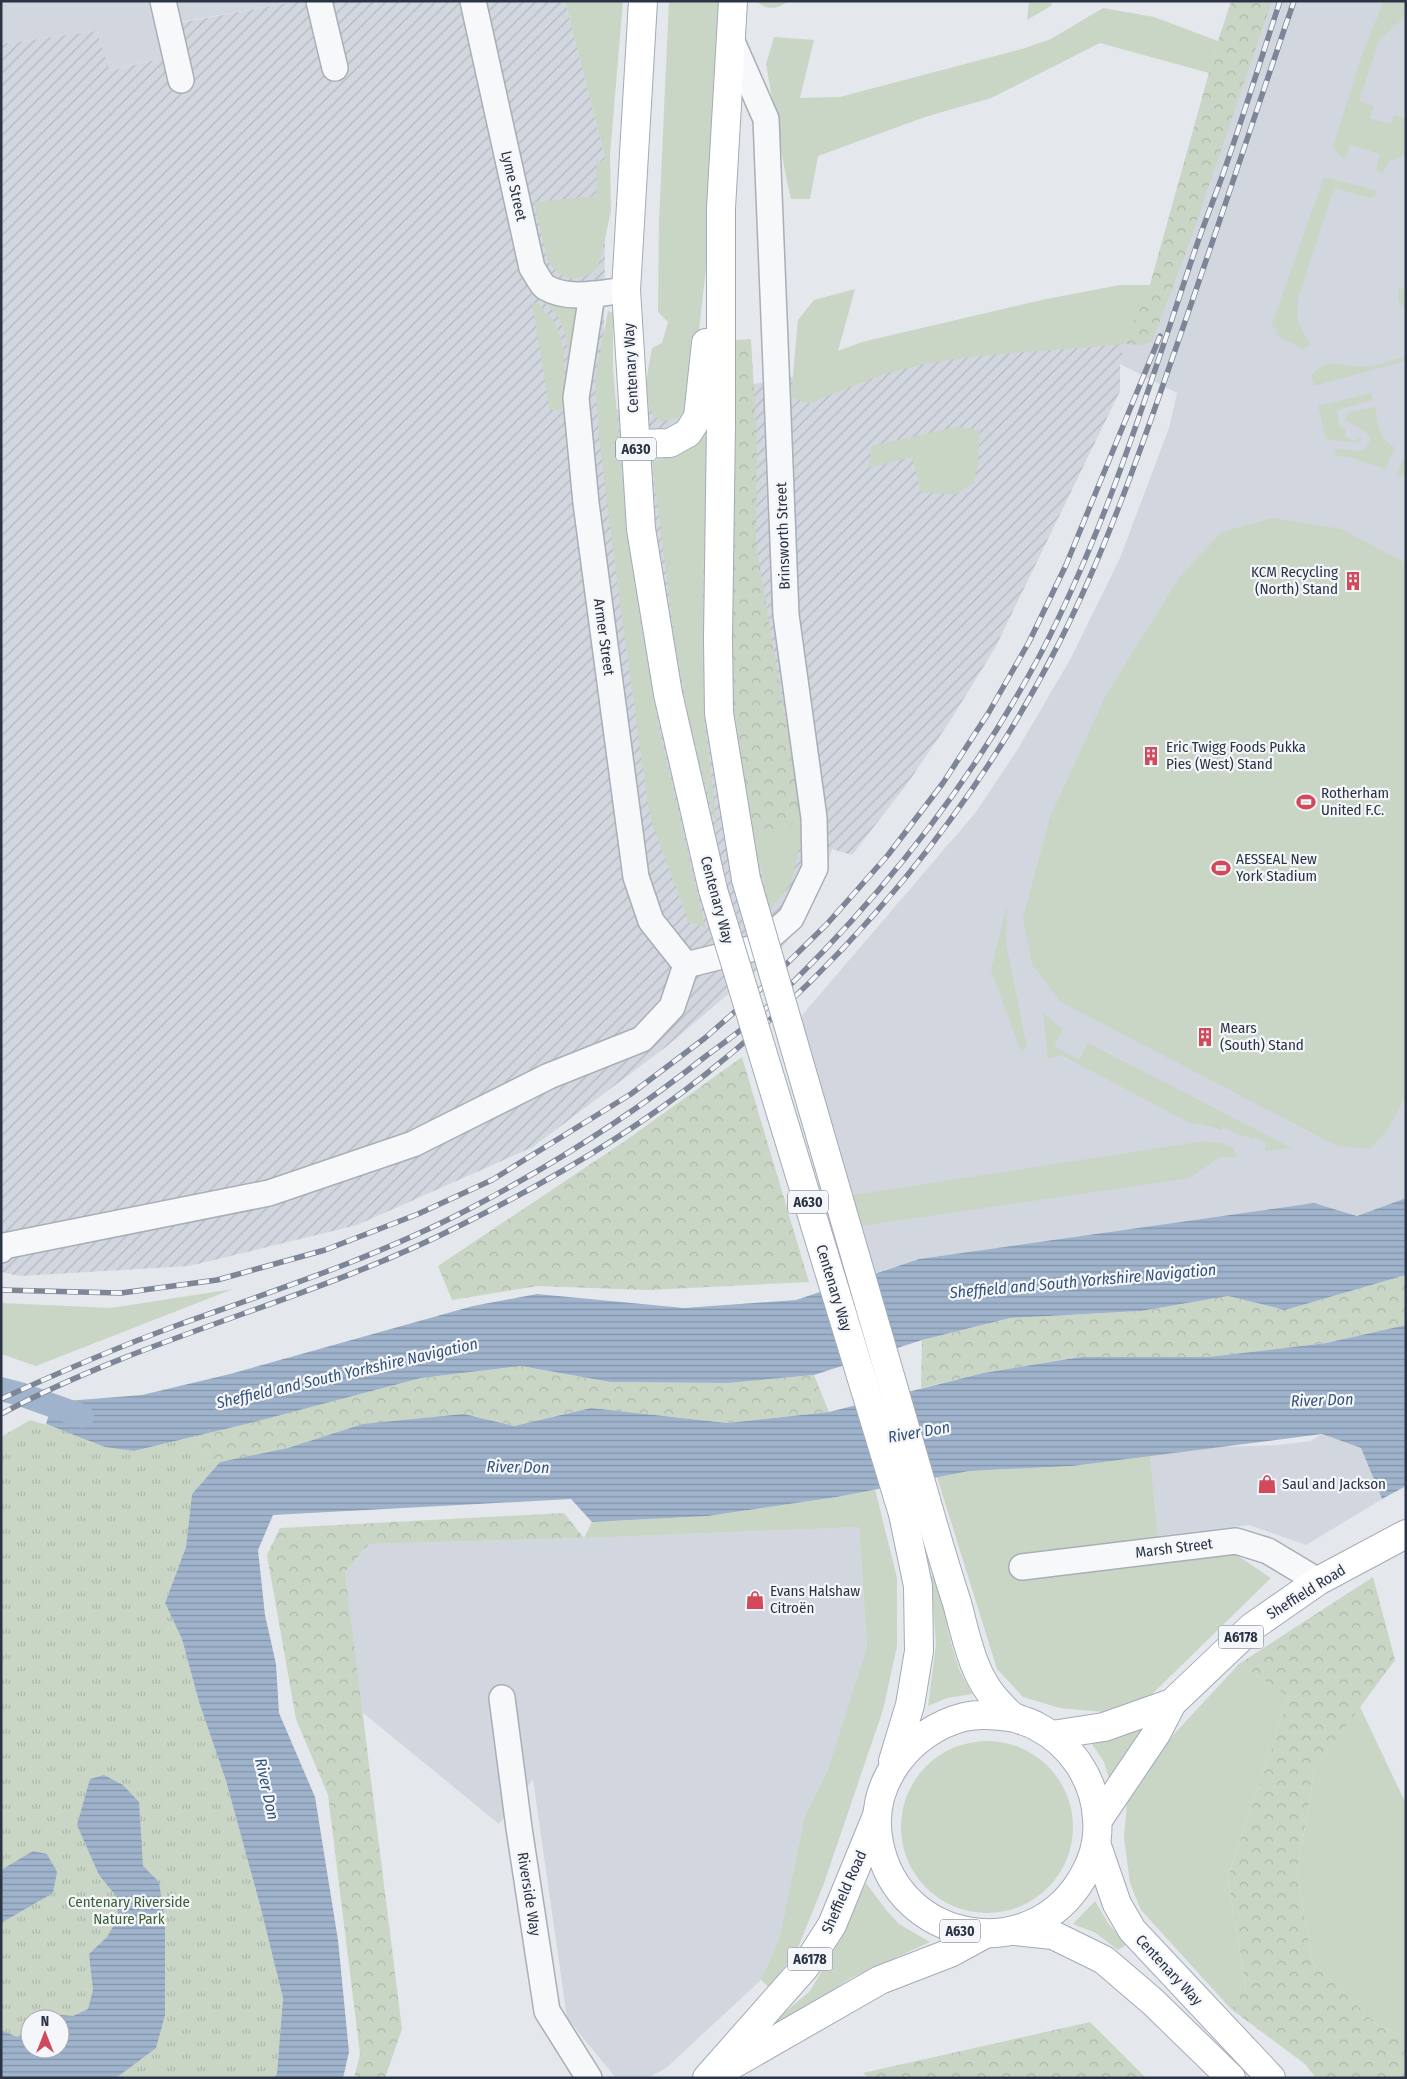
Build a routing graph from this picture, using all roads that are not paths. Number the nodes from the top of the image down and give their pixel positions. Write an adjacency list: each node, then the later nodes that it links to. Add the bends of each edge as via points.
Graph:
1 (163, 1): 8 (street)
2 (319, 1): 7 (street)
3 (473, 1): 11 (street, Lyme Street, via 532,268 544,286 566,294)
4 (643, 1): 10 (main road, Centenary Way / A630)
5 (733, 1): 6 (main road, Centenary Way / A630)
6 (730, 37): 9 (main road, Centenary Way / A630); 13 (street, Brinsworth Street, via 766,119 786,615 814,818 815,868 791,918 758,947)
7 (335, 68)
8 (181, 80)
9 (721, 208): 12 (main road, A630, via 698,416 688,433 670,442); 20 (main road, Centenary Way / A630, bridge, via 719,713 746,879 975,1666 995,1699)
10 (626, 290): 11 (street, Lyme Street); 12 (main road, Centenary Way / A630)
11 (592, 294): 13 (street, Armer Street, via 576,398 586,503 636,877 651,921)
12 (636, 444): 22 (main road, Centenary Way / A630, bridge, via 641,529 668,694 712,890 903,1514 918,1586 919,1651 910,1705)
13 (686, 965): 14 (street, via 672,1007 642,1039 549,1076 413,1144 269,1193)
14 (2, 1245)
15 (1406, 1534): 17 (main road, Sheffield Road / A6178)
16 (1022, 1567): 17 (street, Marsh Street, via 1236,1541 1268,1551)
17 (1318, 1581): 19 (main road, Sheffield Road / A6178, via 1252,1627)
18 (502, 1698): 27 (street, Riverside Way, via 547,2011)
19 (1172, 1704): 21 (main road, Sheffield Road / A6178, via 1104,1727); 24 (main road, Sheffield Road / A6178)
20 (1015, 1718): 21 (main road, A630); 22 (main road, A630, via 990,1714 965,1716 942,1724 908,1748)
21 (1052, 1735): 24 (main road, A630, via 1071,1752 1084,1772 1094,1795)
22 (889, 1774): 23 (main road, A630)
23 (877, 1816): 26 (main road, A630, via 878,1842 885,1866 904,1895 936,1922 960,1931); 28 (main road, Sheffield Road / A6178, via 832,1925 805,1967)
24 (1097, 1831): 25 (main road, A630, via 1089,1867 1070,1895 1059,1908 1038,1922); 30 (main road, Centenary Way / A630, via 1117,1904 1132,1930)
25 (1014, 1931): 26 (main road, A630); 29 (main road, A630, via 1053,1935 1104,1960)
26 (985, 1934): 28 (main road, Sheffield Road / A6178, via 950,1953 880,1980)
27 (589, 2078)
28 (707, 2078)
29 (1231, 2078)
30 (1271, 2078)

